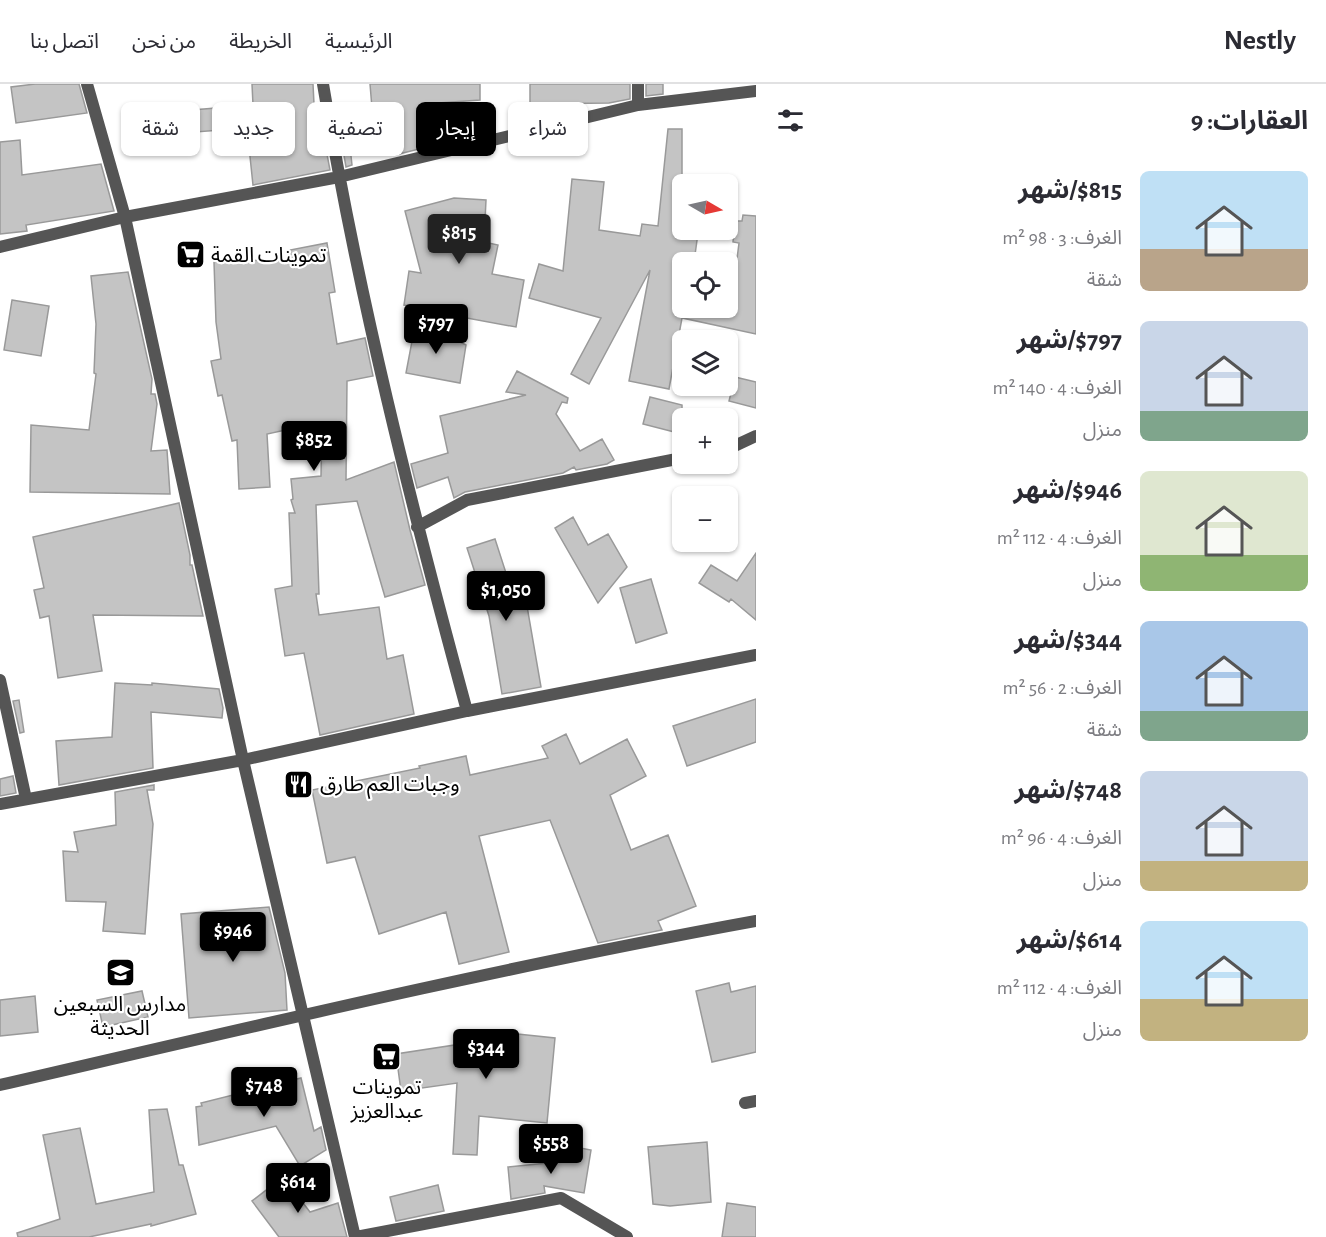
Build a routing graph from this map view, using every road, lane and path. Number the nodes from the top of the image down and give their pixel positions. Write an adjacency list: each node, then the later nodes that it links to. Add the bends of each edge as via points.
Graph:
1 (87, 84): 7 (street)
2 (323, 84): 6 (street)
3 (638, 84): 5 (street)
4 (756, 91): 5 (street)
5 (638, 105): 6 (street)
6 (339, 177): 7 (street); 12 (street)
7 (125, 217): 8 (street); 16 (street)
8 (0, 247)
9 (756, 436): 10 (street)
10 (738, 444)
11 (672, 460): 12 (street, via 467,500)
12 (417, 527): 15 (street)
13 (756, 655): 15 (street)
14 (0, 680): 17 (street)
15 (467, 711): 16 (street)
16 (243, 760): 17 (street); 20 (street)
17 (26, 799): 18 (street)
18 (0, 804)
19 (756, 921): 20 (street)
20 (302, 1015): 21 (street); 22 (street)
21 (0, 1085)
22 (356, 1237): 23 (street, via 561,1198)
23 (627, 1237)

